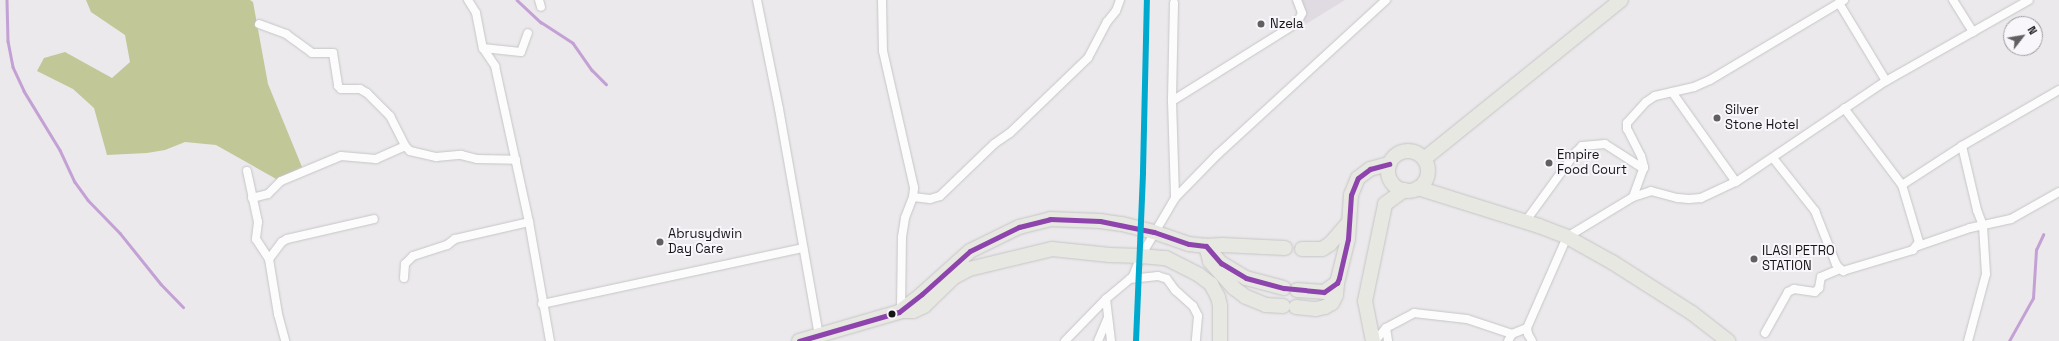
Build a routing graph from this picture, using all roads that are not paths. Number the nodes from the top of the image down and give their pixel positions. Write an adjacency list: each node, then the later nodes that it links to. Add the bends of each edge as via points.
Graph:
1 (468, 0): 15 (street, via 476,13)
2 (757, 0): 46 (street)
3 (882, 0): 33 (street, via 883,51 914,180)
4 (1120, 0): 33 (street, via 1088,58 1010,133 994,144 940,196 930,199)
5 (1298, 0): 19 (street, via 1302,13 1297,23)
6 (1386, 0): 36 (street, via 1218,154)
7 (1621, 0): 24 (highway)
8 (1953, 0): 13 (street)
9 (2029, 0): 13 (street)
10 (1842, 2): 16 (street); 18 (street, via 1710,80)
11 (1174, 3): 19 (street)
12 (259, 24): 21 (street, via 286,34 312,53 333,53 338,86 341,89 360,89 367,93 390,116)
13 (1973, 32): 16 (street)
14 (528, 33): 15 (street, via 521,52)
15 (483, 48): 25 (street, via 494,66)
16 (1886, 81): 20 (street)
17 (2059, 90): 22 (street)
18 (1672, 92): 27 (street, via 1651,98 1627,123 1627,129 1641,156); 29 (street)
19 (1172, 101): 36 (street)
20 (1844, 108): 23 (street); 30 (street)
21 (405, 146): 25 (street, via 410,151 428,156 461,155 477,159); 35 (street, via 376,159 341,156 280,181 268,194)
22 (1962, 146): 30 (street); 41 (street)
23 (1773, 158): 29 (street); 51 (street, via 1815,211)
24 (1424, 159): 26 (highway, via 1417,153 1403,152 1394,156); 31 (highway, via 1428,168 1427,178)
25 (516, 160): 38 (street)
26 (1389, 164): 31 (highway, via 1388,174 1392,183); 40 (highway, via 1370,169 1358,178 1351,196)
27 (1644, 169): 34 (street); 39 (street, via 1605,144 1582,146)
28 (247, 171): 35 (street)
29 (1736, 182): 34 (street, via 1698,198 1678,198 1653,191)
30 (1902, 185): 45 (street)
31 (1411, 189): 39 (highway); 72 (highway, via 1385,204 1365,301)
32 (2059, 192): 41 (street, via 2011,219)
33 (913, 196): 57 (street, via 905,218 902,237)
34 (1633, 197): 43 (street)
35 (252, 198): 50 (street, via 258,225 256,239)
36 (1175, 198): 42 (street)
37 (374, 219): 50 (street, via 287,239)
38 (529, 222): 52 (street, via 455,239 447,245 413,256 405,264); 56 (street)
39 (1525, 222): 43 (highway)
40 (1348, 223): 48 (highway, via 1330,244 1322,249); 54 (highway, via 1348,238)
41 (1983, 226): 45 (street); 76 (street, via 1986,274)
42 (1154, 232): 44 (highway, via 1189,244); 49 (street); 57 (highway, via 1093,220 1050,219 1018,227 970,251)
43 (1567, 237): 60 (street); 75 (highway, via 1612,262 1692,313)
44 (1206, 246): 47 (highway); 54 (highway, via 1221,263 1246,278 1291,289 1324,292); 54 (highway, via 1210,261 1234,288 1246,297 1266,305 1316,309 1325,307 1332,303)
45 (1918, 246): 51 (street, via 1891,257 1843,271)
46 (803, 248): 56 (street); 62 (street)
47 (1285, 248)
48 (1302, 249)
49 (1141, 256): 53 (street, via 1136,272); 57 (highway, via 1045,250 968,269 954,277 924,306 913,311); 71 (highway, via 1166,258 1211,284 1220,306)
50 (269, 259): 64 (street)
51 (1840, 269): 61 (street, via 1820,277 1819,288 1815,292 1794,288 1788,292)
52 (404, 278)
53 (1130, 279): 55 (street); 70 (street, via 1158,276 1167,279 1193,306 1198,316)
54 (1337, 283)
55 (1106, 299): 58 (street); 67 (street)
56 (542, 304): 65 (street)
57 (901, 311): 62 (highway)
58 (1108, 317): 68 (street); 69 (street)
59 (1386, 328): 63 (street, via 1408,316 1422,313 1467,319); 72 (street); 73 (street)
60 (1527, 328): 63 (street); 74 (street)
61 (1765, 333)
62 (819, 336): 66 (highway)
63 (1510, 338)
64 (285, 341)
65 (550, 341)
66 (799, 341)
67 (1065, 341)
68 (1098, 341)
69 (1111, 341)
70 (1196, 341)
71 (1220, 341)
72 (1374, 341)
73 (1388, 341)
74 (1532, 341)
75 (1728, 341)
76 (1968, 341)

